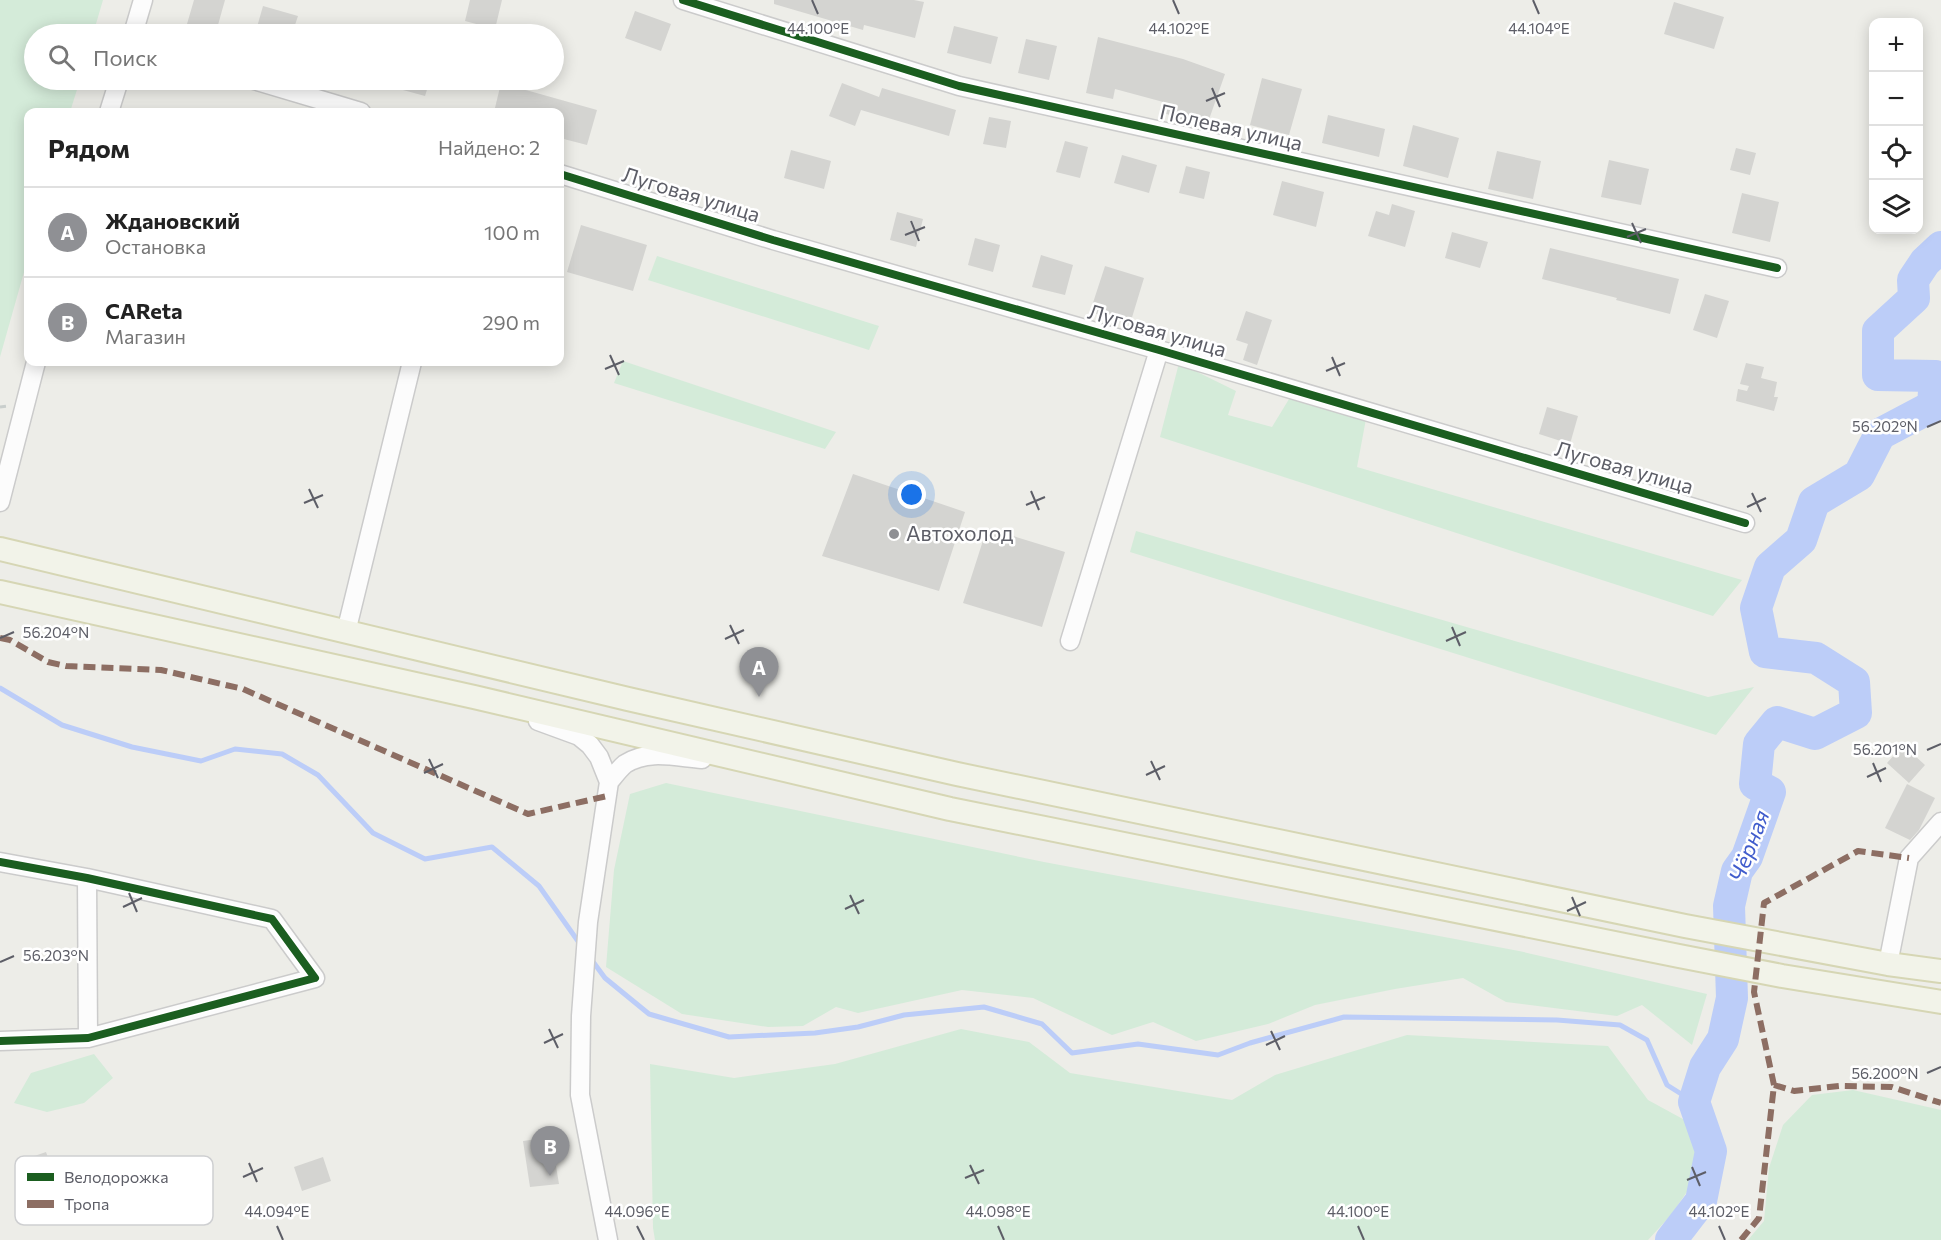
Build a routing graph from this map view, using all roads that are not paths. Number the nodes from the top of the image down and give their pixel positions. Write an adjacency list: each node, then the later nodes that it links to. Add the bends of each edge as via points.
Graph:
1 (143, 0): 3 (street)
2 (683, 0): 9 (street, Полевая улица, via 959,86)
3 (136, 24)
4 (116, 90): 6 (street)
5 (287, 90): 7 (street)
6 (110, 108)
7 (348, 108)
8 (564, 175): 10 (street, Луговая улица)
9 (1777, 268)
10 (1159, 350): 14 (street, Луговая улица); 18 (street)
11 (35, 366): 13 (street)
12 (411, 366): 17 (street)
13 (0, 502)
14 (1745, 523)
15 (0, 549): 17 (main road)
16 (0, 592): 19 (main road)
17 (346, 632): 25 (main road, via 957,774 1685,926)
18 (1070, 641)
19 (474, 697): 20 (main road); 21 (street, via 579,736 599,757)
20 (752, 763): 21 (street, via 650,754 624,765); 27 (main road, via 950,809 1679,956)
21 (609, 782): 30 (street, via 588,922 580,1095)
22 (1941, 822): 25 (street, via 1909,858)
23 (0, 862): 24 (street)
24 (87, 878): 28 (street); 28 (street, via 272,919 315,978)
25 (1888, 964): 26 (main road)
26 (1941, 971)
27 (1941, 1002)
28 (88, 1038): 29 (street)
29 (0, 1041)
30 (608, 1240)

